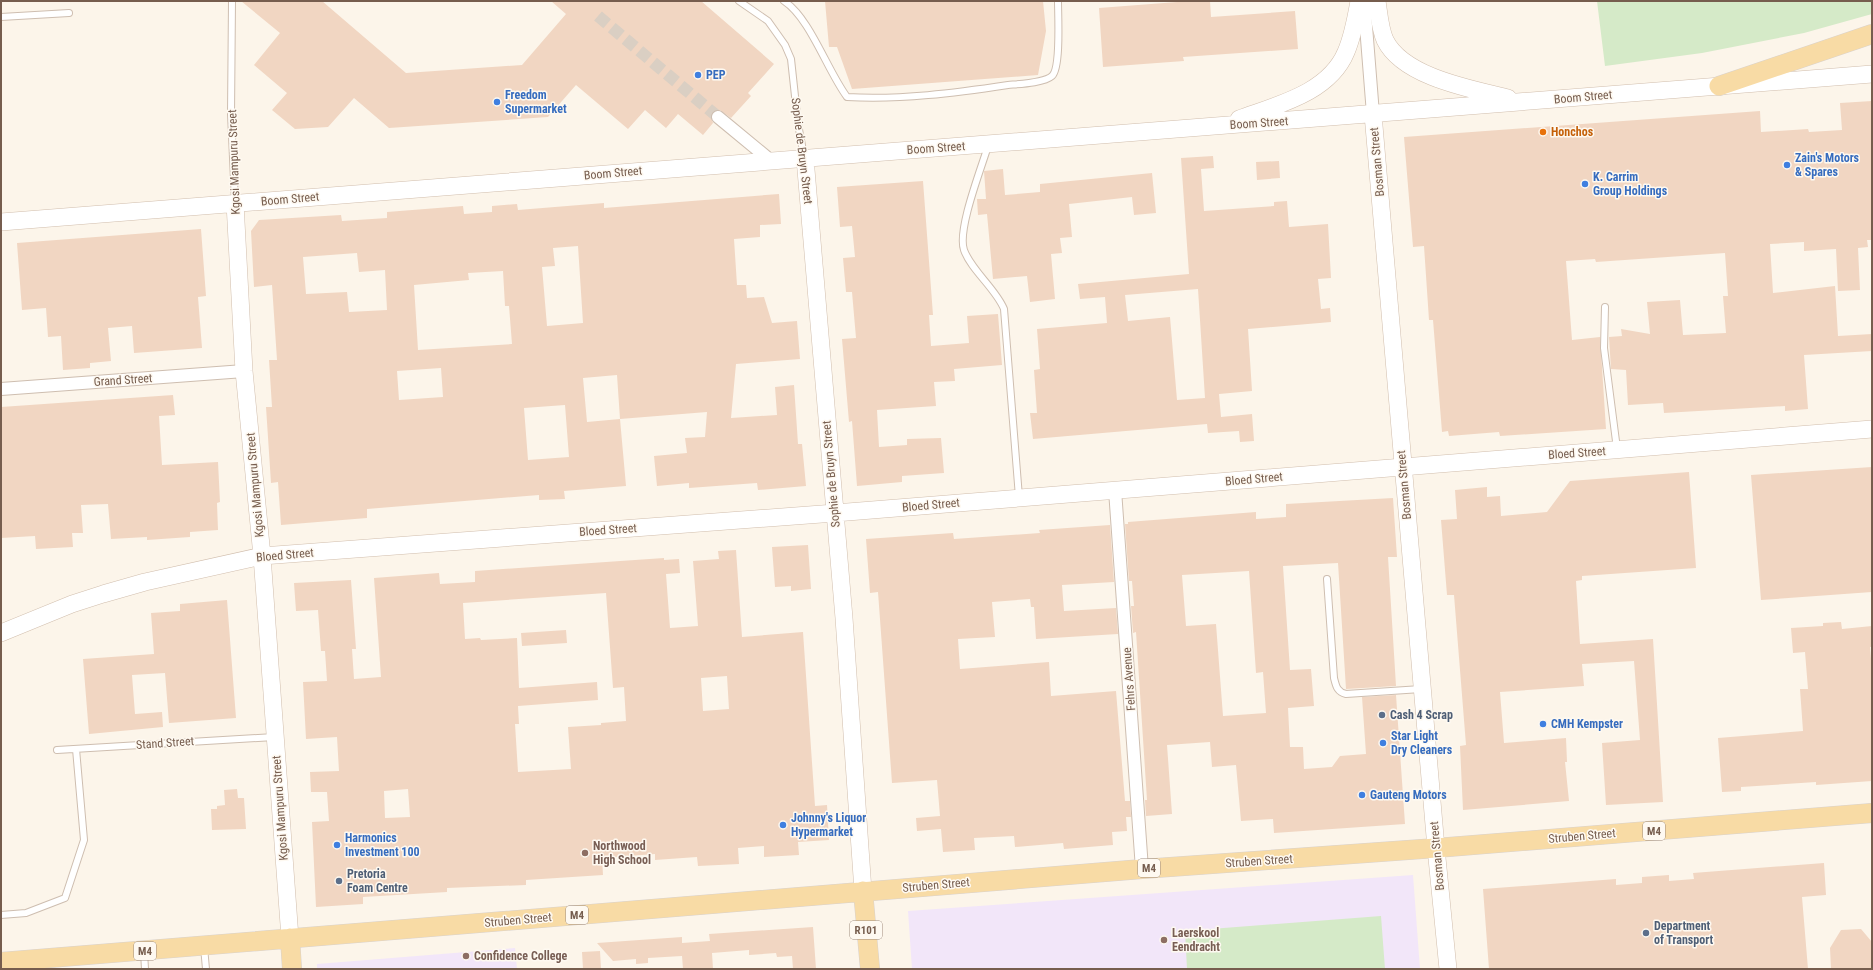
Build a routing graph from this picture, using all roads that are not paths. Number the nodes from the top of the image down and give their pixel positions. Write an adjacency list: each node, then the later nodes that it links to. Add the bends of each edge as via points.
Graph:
1 (232, 1): 20 (lane, Kgosi Mampuru Street)
2 (739, 1): 18 (lane, Sophie de Bruyn Street / R101, via 768,21 786,45 791,59 798,124)
3 (784, 1): 4 (lane, via 791,6 804,24 847,97 870,98 951,93 1035,82 1051,76 1058,59)
4 (1058, 1)
5 (1359, 1): 16 (main road, via 1352,37 1341,62 1330,76 1306,92)
6 (1364, 1): 14 (street, Bosman Street)
7 (1378, 1): 13 (main road, via 1382,32 1386,40 1391,49 1415,70 1481,92)
8 (69, 13): 9 (lane)
9 (1, 17)
10 (1872, 34): 12 (main road)
11 (1872, 74): 12 (main road, Boom Street)
12 (1720, 86): 13 (main road, Boom Street)
13 (1522, 102): 14 (main road, Boom Street)
14 (1373, 114): 16 (main road, Boom Street); 27 (main road, Bosman Street)
15 (718, 117): 19 (street)
16 (1222, 126): 17 (main road, Boom Street)
17 (989, 144): 18 (main road, Boom Street); 29 (lane, via 964,220 962,236 964,251 1004,309)
18 (805, 158): 19 (main road, Boom Street); 30 (main road, Sophie de Bruyn Street / R101)
19 (770, 160): 20 (main road, Boom Street)
20 (235, 204): 21 (main road, Boom Street); 23 (main road, Kgosi Mampuru Street)
21 (1, 222)
22 (1605, 307): 26 (lane, via 1604,348)
23 (244, 371): 24 (street, Grand Street); 31 (main road, Kgosi Mampuru Street)
24 (1, 389)
25 (1872, 429): 26 (main road, Bloed Street)
26 (1617, 450): 27 (main road, Bloed Street)
27 (1403, 467): 28 (main road, Bloed Street); 34 (main road, Bosman Street)
28 (1115, 490): 29 (main road, Bloed Street); 40 (street, Fehrs Avenue)
29 (1019, 497): 30 (main road, Bloed Street)
30 (835, 513): 31 (main road, Bloed Street); 41 (main road, Sophie de Bruyn Street / R101)
31 (262, 556): 33 (main road, Bloed Street, via 131,586 72,604); 35 (main road, Kgosi Mampuru Street)
32 (1327, 579): 34 (lane, via 1336,688 1346,694)
33 (1, 632)
34 (1422, 689): 39 (main road, Bosman Street)
35 (274, 737): 36 (lane, Stand Street); 43 (main road, Kgosi Mampuru Street)
36 (76, 749): 37 (lane, Stand Street); 42 (lane, via 84,840 64,898 26,913)
37 (57, 750)
38 (1872, 813): 39 (main road, Struben Street / M4)
39 (1436, 848): 40 (main road, Struben Street / M4); 50 (main road, Bosman Street)
40 (1142, 869): 41 (main road, Struben Street / M4)
41 (863, 891): 43 (main road, Struben Street / M4); 49 (main road, Sophie de Bruyn Street / R101)
42 (1, 915)
43 (290, 938): 44 (main road, Struben Street / M4); 48 (main road, Kgosi Mampuru Street)
44 (204, 946): 45 (main road, Struben Street / M4); 47 (lane)
45 (144, 960): 46 (main road, Struben Street / M4)
46 (1, 962)
47 (206, 969)
48 (292, 969)
49 (870, 969)
50 (1448, 969)

